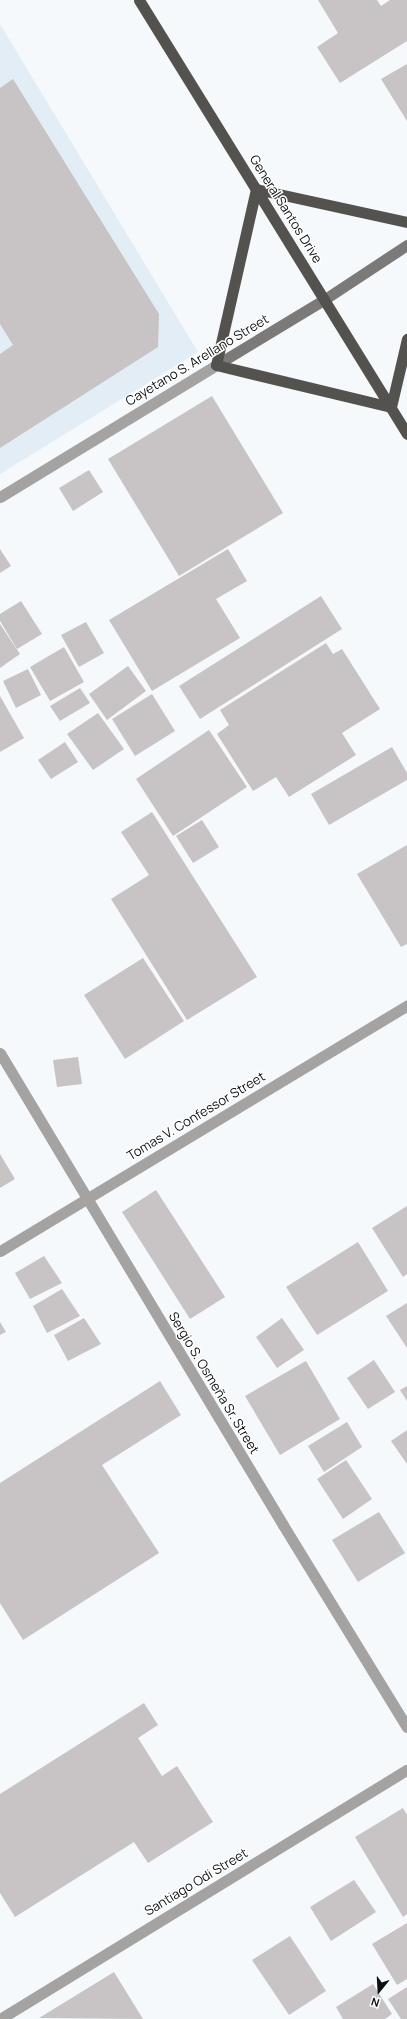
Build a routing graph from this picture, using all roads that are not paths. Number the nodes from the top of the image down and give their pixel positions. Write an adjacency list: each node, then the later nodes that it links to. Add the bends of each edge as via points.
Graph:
1 (139, 0): 2 (highway, General Santos Drive)
2 (256, 189): 3 (highway); 5 (highway, General Santos Drive); 7 (highway)
3 (407, 222)
4 (407, 245): 5 (main road, Cayetano S. Arellano Street)
5 (325, 299): 7 (main road, Cayetano S. Arellano Street); 8 (highway, General Santos Drive)
6 (407, 339): 8 (highway)
7 (216, 365): 8 (highway); 10 (street, Cayetano S. Arellano Street)
8 (391, 407): 9 (highway, General Santos Drive)
9 (407, 434)
10 (0, 497)
11 (407, 1005): 13 (street, Tomas V. Confessor Street)
12 (0, 1053): 13 (street, Sergio S. Osmeña Sr. Street)
13 (87, 1198): 14 (street, Tomas V. Confessor Street); 15 (street, Sergio S. Osmeña Sr. Street)
14 (0, 1251)
15 (407, 1727)
16 (407, 1770): 17 (street, Santiago Odi Street)
17 (0, 2019)

